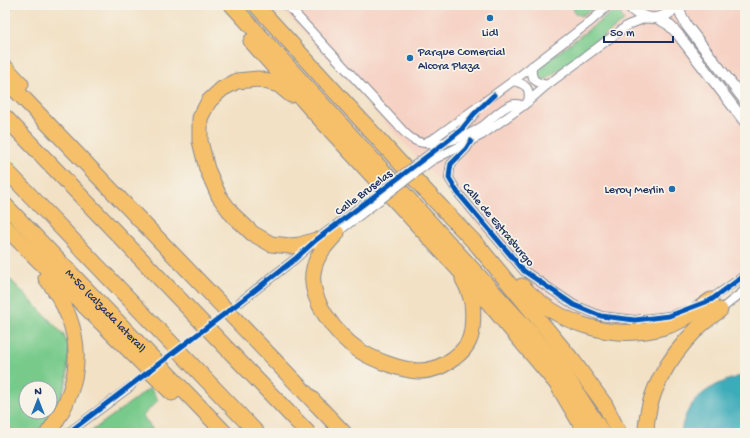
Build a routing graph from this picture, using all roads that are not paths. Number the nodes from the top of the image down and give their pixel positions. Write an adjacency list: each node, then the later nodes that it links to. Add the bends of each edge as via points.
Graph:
1 (220, 5): 19 (highway)
2 (232, 5): 50 (highway, via 527,329 562,370)
3 (256, 5): 34 (highway)
4 (287, 5): 23 (street, via 409,137)
5 (609, 5): 11 (street, Calle Bruselas)
6 (628, 5): 9 (street)
7 (676, 5): 10 (street, via 666,15)
8 (680, 5): 17 (street, via 681,15 687,26)
9 (646, 18): 10 (street); 15 (street, Calle Bruselas, via 628,25)
10 (657, 18): 21 (street, via 677,33)
11 (532, 66): 14 (street, Calle Bruselas); 15 (street, via 534,80)
12 (5, 67): 29 (highway, via 97,166)
13 (5, 79): 29 (highway)
14 (512, 81): 16 (street, Calle Bruselas); 18 (street, via 526,86 528,92)
15 (547, 85): 18 (street, Calle Bruselas)
16 (494, 95): 23 (street, Calle Bruselas, via 436,137); 24 (street, Calle Bruselas)
17 (744, 99)
18 (525, 104): 22 (street, Calle Bruselas); 24 (street, Calle Bruselas, via 509,105 477,129)
19 (312, 110): 33 (highway, via 279,85 258,79 236,81 209,101 200,118 200,141 207,169 219,196 232,214 252,233 271,244 290,246); 36 (highway)
20 (5, 117): 47 (highway)
21 (745, 122)
22 (471, 141): 25 (street, Calle Bruselas); 40 (street, Calle de Estrasburgo, via 451,164 449,178 458,193 524,271 574,305 601,316 635,320 669,316 698,306)
23 (425, 142): 24 (street)
24 (446, 142): 25 (street, Calle Bruselas)
25 (429, 159): 27 (street, Calle Bruselas, bridge)
26 (8, 173): 46 (highway)
27 (379, 196): 31 (street, Calle Bruselas); 33 (street, Calle Bruselas)
28 (5, 205): 45 (highway, M-50 (calzada lateral))
29 (126, 205): 48 (highway)
30 (5, 227): 44 (highway)
31 (337, 233): 35 (street, Calle Bruselas); 36 (highway, via 324,248 314,268 312,279 317,302 334,328 360,351 388,364 418,371 443,366 463,352 472,335 474,311 468,288)
32 (5, 236): 42 (highway, via 39,269 58,293 69,315 74,334 76,376 68,401)
33 (316, 240): 35 (street, Calle Bruselas)
34 (478, 246): 40 (highway, via 498,261 531,296 566,319 595,329 632,332 665,327); 51 (highway, via 573,361 605,405)
35 (295, 259): 39 (street, Calle Bruselas)
36 (454, 264): 49 (highway, via 557,384)
37 (745, 275): 40 (street)
38 (745, 290): 40 (street)
39 (240, 302)
40 (716, 305): 52 (highway, via 672,358 655,388)
41 (131, 386): 43 (street)
42 (48, 433)
43 (68, 433)
44 (212, 433)
45 (225, 433)
46 (257, 433)
47 (308, 433)
48 (344, 433)
49 (586, 433)
50 (602, 433)
51 (619, 433)
52 (646, 433)

